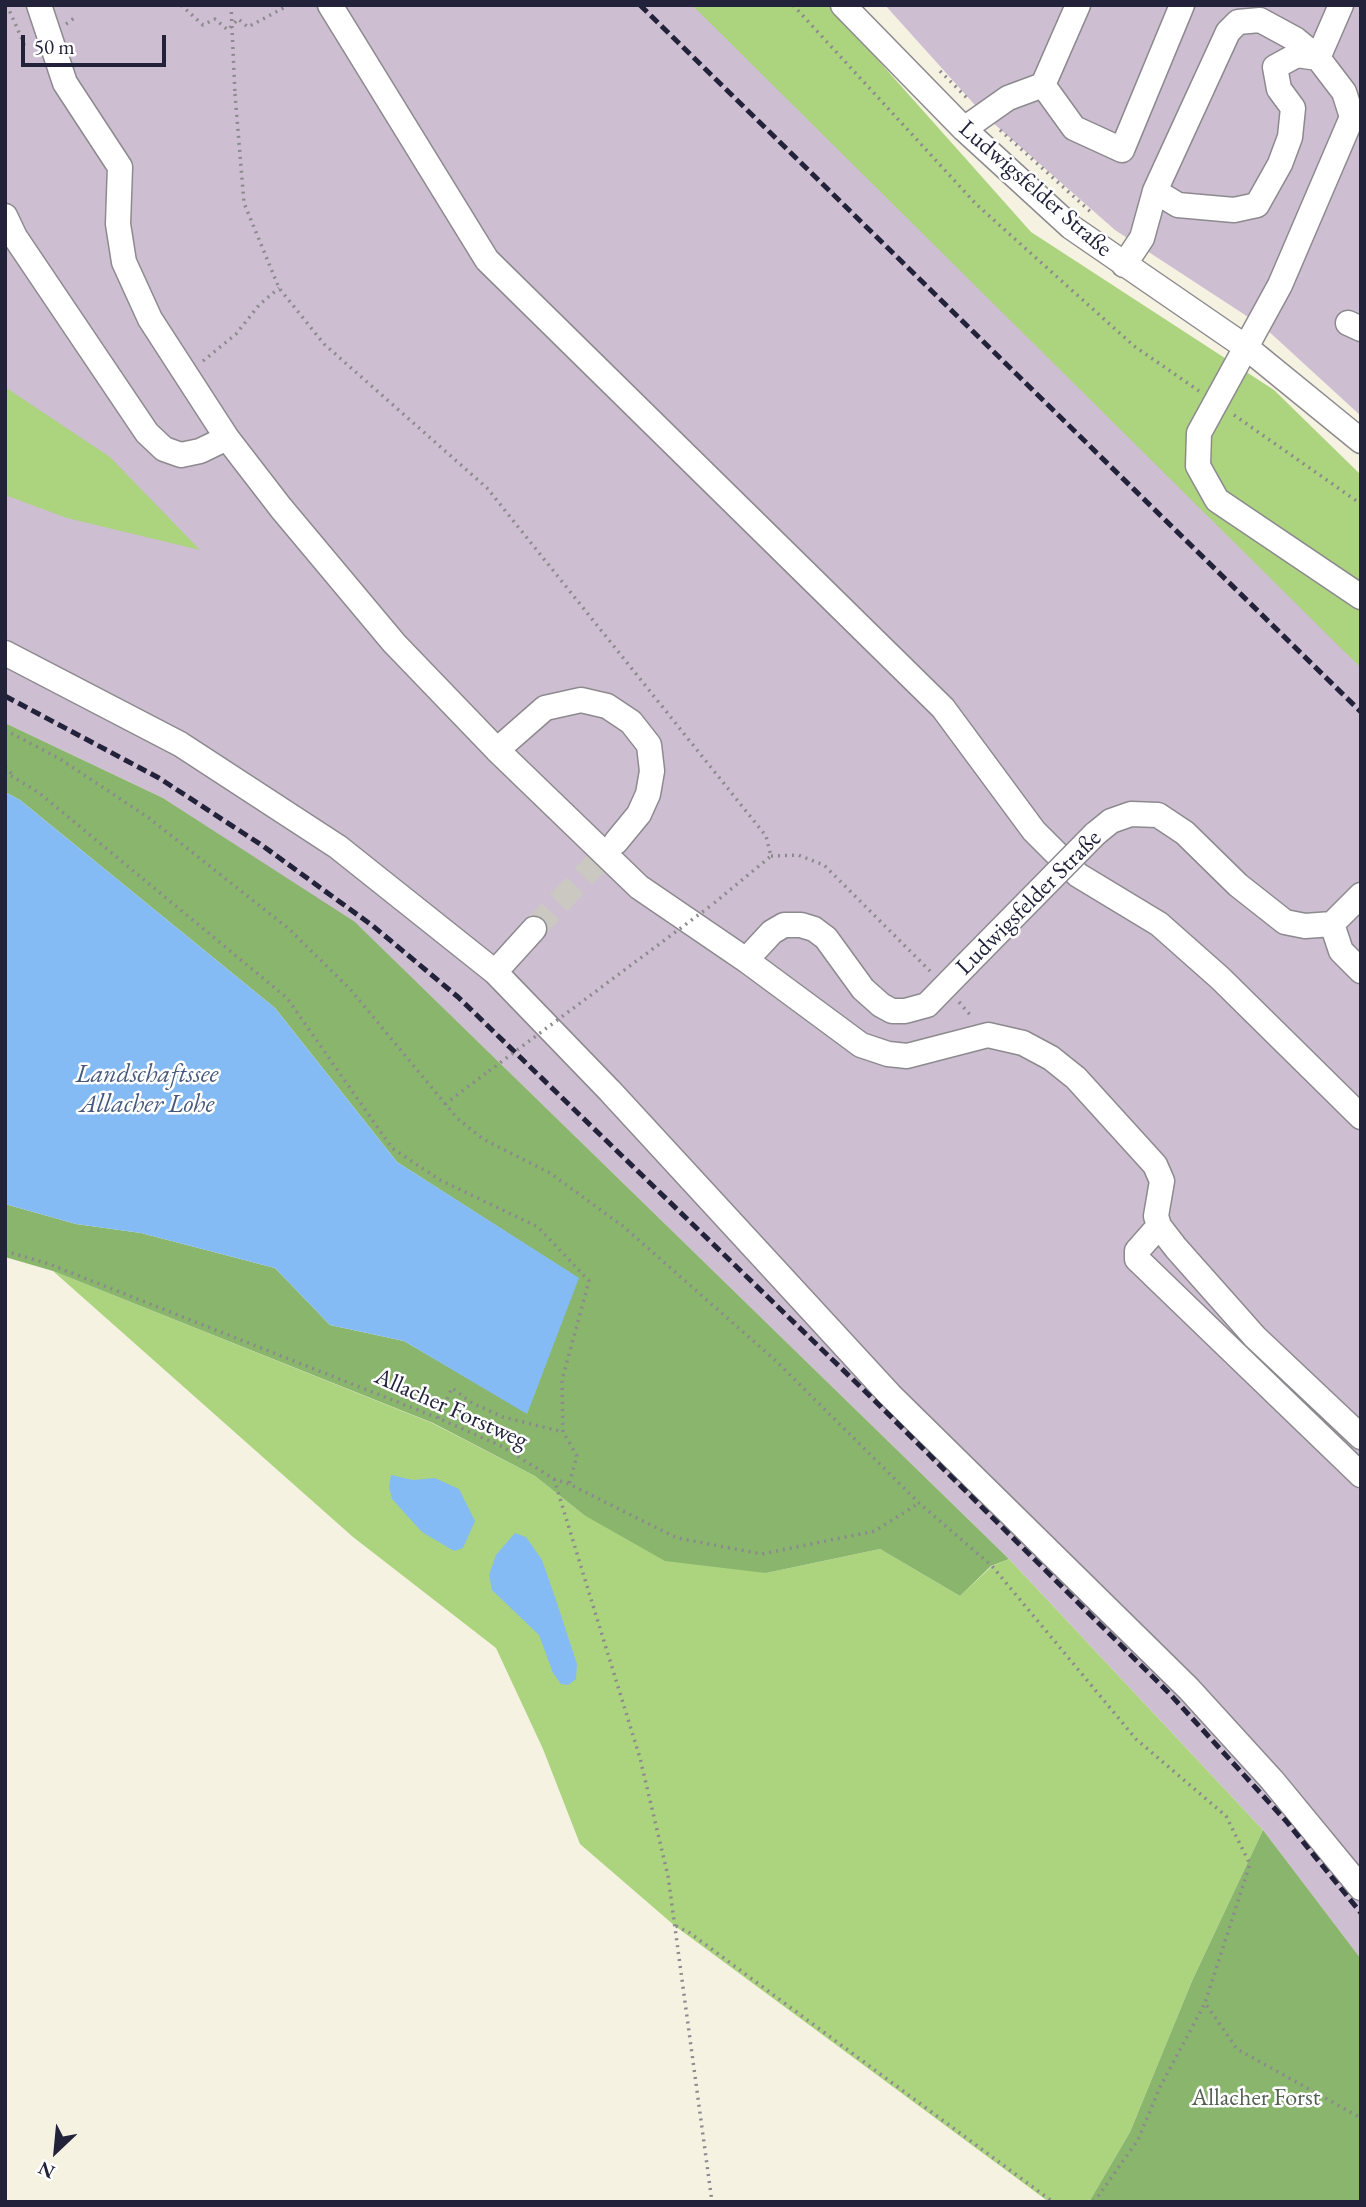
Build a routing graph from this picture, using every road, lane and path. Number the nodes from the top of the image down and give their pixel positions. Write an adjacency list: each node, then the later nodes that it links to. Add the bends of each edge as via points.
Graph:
1 (39, 5): 25 (street, via 65,83 120,167 117,223 124,262 150,318)
2 (181, 5): 4 (path, via 204,25 215,19 228,30 238,19 248,27)
3 (231, 5): 23 (path, bridge, via 244,203)
4 (289, 5)
5 (330, 5): 46 (street, via 487,260 943,708 1034,831 1078,875 1159,924)
6 (793, 5): 26 (path, via 976,204 1134,346)
7 (844, 5): 16 (street, Ludwigsfelder Straße)
8 (1078, 5): 14 (street)
9 (1182, 5): 14 (street, via 1122,150 1074,128)
10 (1341, 5): 12 (street)
11 (1263, 12): 12 (street); 17 (street, via 1238,22 1228,32)
12 (1318, 58): 15 (street); 18 (street, via 1297,55 1275,67 1279,89 1293,108 1290,137 1257,205 1234,210)
13 (934, 65): 16 (path)
14 (1043, 85): 16 (street, via 1008,98)
15 (1357, 108): 24 (street, via 1280,285)
16 (973, 122): 20 (path); 22 (street, Ludwigsfelder Straße, via 1071,227)
17 (1155, 191): 18 (street); 21 (street)
18 (1178, 205): 21 (street)
19 (5, 216): 28 (street, via 147,433 164,449 181,455)
20 (1101, 221)
21 (1142, 238): 22 (street)
22 (1124, 265): 24 (street, Ludwigsfelder Straße)
23 (279, 288): 25 (path, via 236,334); 36 (path, via 324,344 487,488 710,762 766,836)
24 (1247, 348): 26 (street); 27 (street, Ludwigsfelder Straße)
25 (186, 375): 28 (street)
26 (1216, 403): 29 (path); 30 (street, via 1199,433 1198,466 1217,500)
27 (1359, 436)
28 (227, 438): 33 (street, via 394,643)
29 (1361, 504)
30 (1361, 597)
31 (5, 653): 42 (street, via 180,744 326,839)
32 (5, 730): 45 (path, via 149,818 289,929 350,989)
33 (497, 750): 35 (street, via 545,708 557,705 581,701 607,706 631,722 649,745 653,771 639,814); 40 (street, via 639,887)
34 (5, 770): 50 (path, via 287,998 392,1148 440,1180 538,1227 589,1281 562,1380)
35 (616, 842)
36 (771, 856): 43 (path, via 798,855 824,866); 45 (path, bridge)
37 (1361, 895): 38 (street)
38 (1332, 924): 41 (street, via 1341,951); 43 (street, Ludwigsfelder Straße, bridge, via 1285,922 1158,815 1130,814 1095,834 967,964)
39 (534, 929): 42 (street)
40 (746, 960): 43 (street, Ludwigsfelder Straße, via 772,932 784,925 801,925 826,938 863,989 892,1010 905,1011); 47 (street, via 861,1045 888,1054 932,1052 988,1035 1023,1043 1051,1058 1155,1165 1162,1181 1156,1216)
41 (1361, 971)
42 (495, 972): 56 (street, via 890,1395 1189,1689)
43 (950, 993): 44 (path)
44 (975, 1020)
45 (445, 1104): 55 (path, via 484,1139 550,1173 624,1227 775,1360)
46 (1361, 1117)
47 (1159, 1226): 51 (street, via 1246,1327); 52 (street, via 1137,1251 1137,1259)
48 (5, 1251): 49 (path, Allacher Forstweg, via 49,1264)
49 (438, 1418): 50 (path, via 452,1388 503,1417); 53 (path, Allacher Forstweg, via 501,1446)
50 (563, 1432): 54 (path, via 577,1456)
51 (1361, 1437)
52 (1361, 1475)
53 (554, 1479): 54 (path, Allacher Forstweg); 57 (path, via 640,1758)
54 (569, 1484): 55 (path, Allacher Forstweg, via 677,1538 762,1554 875,1531)
55 (919, 1503): 58 (path, via 992,1566 1136,1739 1226,1816 1250,1864)
56 (1361, 1888)
57 (675, 1926): 60 (path); 61 (path)
58 (1205, 2003): 59 (path, via 1237,2049); 62 (path, via 1160,2087 1138,2140)
59 (1361, 2118)
60 (712, 2202)
61 (1052, 2202)
62 (1094, 2202)

